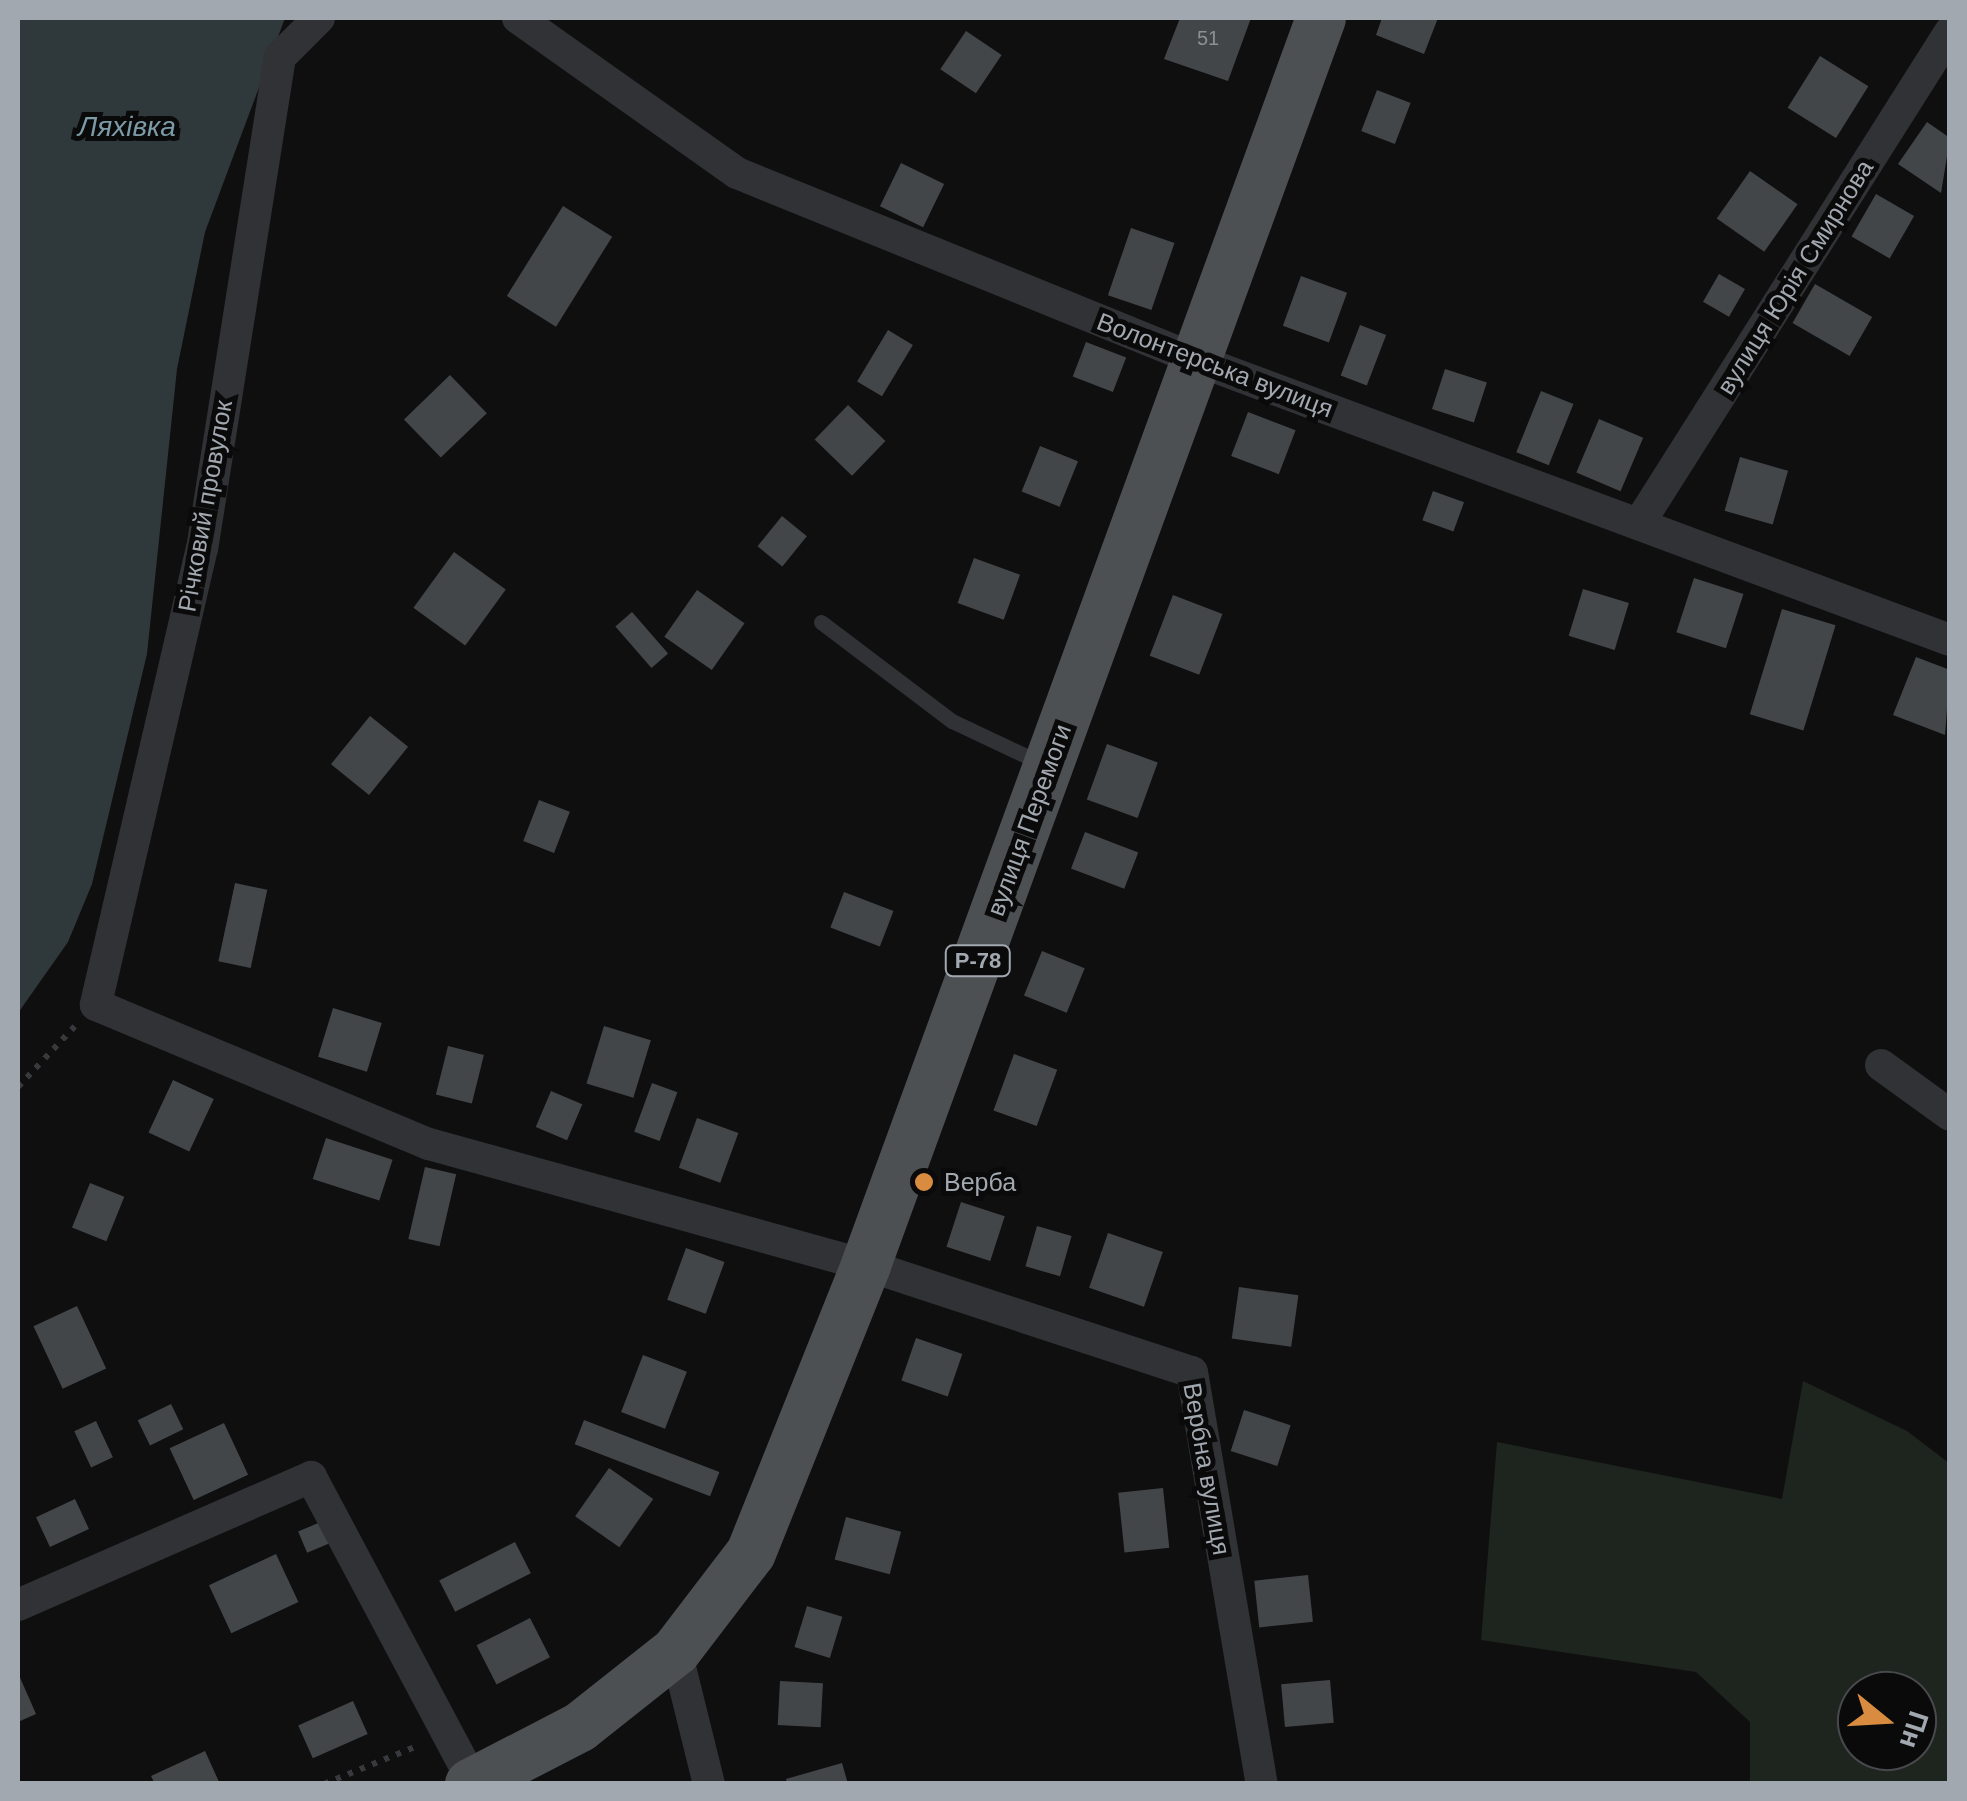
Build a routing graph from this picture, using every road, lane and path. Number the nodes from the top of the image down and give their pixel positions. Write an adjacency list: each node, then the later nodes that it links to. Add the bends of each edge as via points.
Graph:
1 (318, 18): 10 (street, Річковий провулок, via 280,57 202,548)
2 (518, 18): 5 (street, Волонтерська вулиця, via 737,173)
3 (1321, 18): 5 (main road, вулиця Перемоги / Р-78)
4 (1950, 32): 6 (street, вулиця Юрія Смирнова)
5 (1198, 361): 6 (street, Волонтерська вулиця); 9 (main road, вулиця Перемоги / Р-78)
6 (1640, 522): 8 (street, Волонтерська вулиця)
7 (821, 622): 9 (lane, via 952,721)
8 (1950, 640)
9 (1049, 767): 14 (main road, вулиця Перемоги / Р-78)
10 (96, 1005): 12 (path); 14 (street, via 429,1144)
11 (1881, 1065): 13 (street)
12 (18, 1087)
13 (1950, 1114)
14 (866, 1265): 16 (main road, вулиця Перемоги / Р-78, via 751,1554); 21 (street, Вербна вулиця, via 1192,1372)
15 (18, 1605): 17 (street, via 312,1477)
16 (676, 1651): 18 (main road, вулиця Перемоги / Р-78, via 580,1727); 20 (street)
17 (448, 1735): 18 (street); 19 (path)
18 (471, 1783)
19 (324, 1784)
20 (709, 1784)
21 (1262, 1784)

